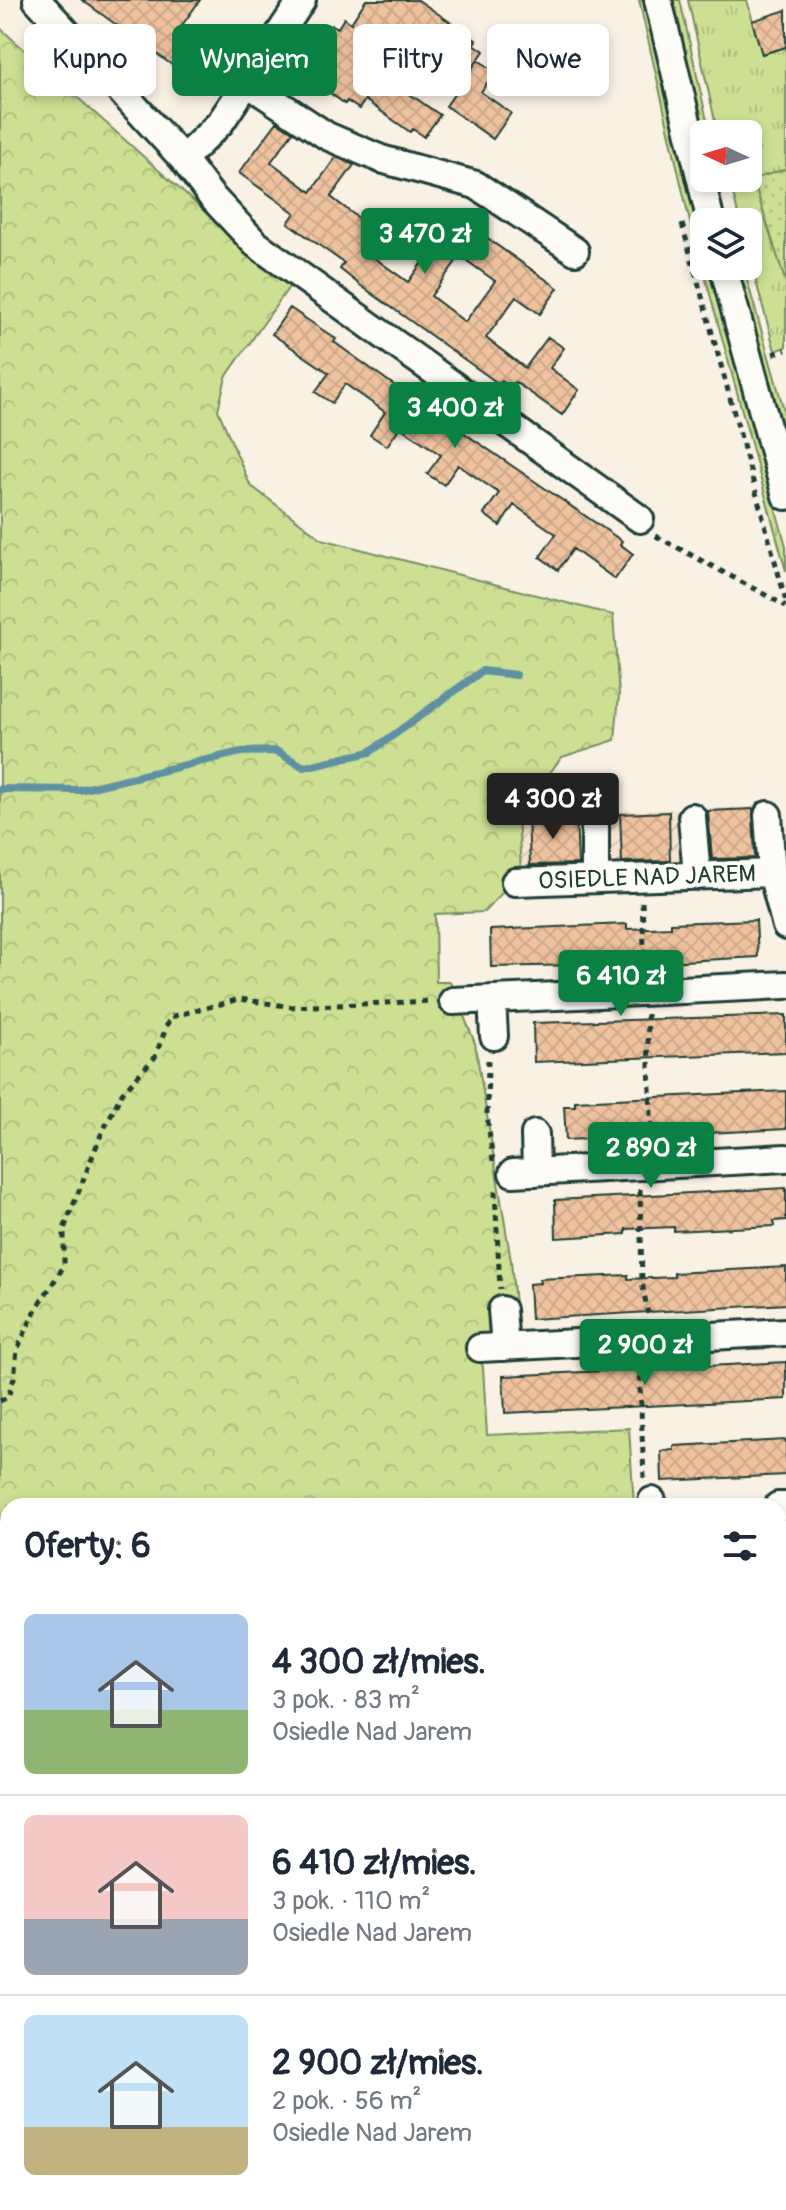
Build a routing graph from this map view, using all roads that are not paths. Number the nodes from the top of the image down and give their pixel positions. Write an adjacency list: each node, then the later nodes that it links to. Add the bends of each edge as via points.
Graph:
1 (37, 0): 7 (street)
2 (302, 0): 4 (street)
3 (658, 0): 8 (street)
4 (286, 24)
5 (237, 96): 7 (street, via 220,123)
6 (267, 96): 9 (street, via 327,136 381,159 476,185)
7 (183, 159): 12 (street, via 256,244)
8 (708, 208)
9 (575, 251)
10 (727, 280): 11 (street)
11 (786, 496)
12 (640, 519)
13 (768, 815): 16 (street)
14 (692, 817): 17 (street)
15 (595, 823): 18 (street)
16 (772, 873): 17 (street, OSIEDLE NAD JAREM); 20 (street, OSIEDLE NAD JAREM)
17 (697, 876): 18 (street, OSIEDLE NAD JAREM)
18 (595, 879): 19 (street, OSIEDLE NAD JAREM)
19 (515, 882)
20 (786, 926)
21 (786, 985): 22 (street)
22 (492, 999): 23 (street); 24 (street)
23 (453, 1001)
24 (494, 1036)
25 (535, 1134): 26 (street, via 525,1172)
26 (786, 1158)
27 (502, 1310): 28 (street, via 492,1348)
28 (786, 1332)

